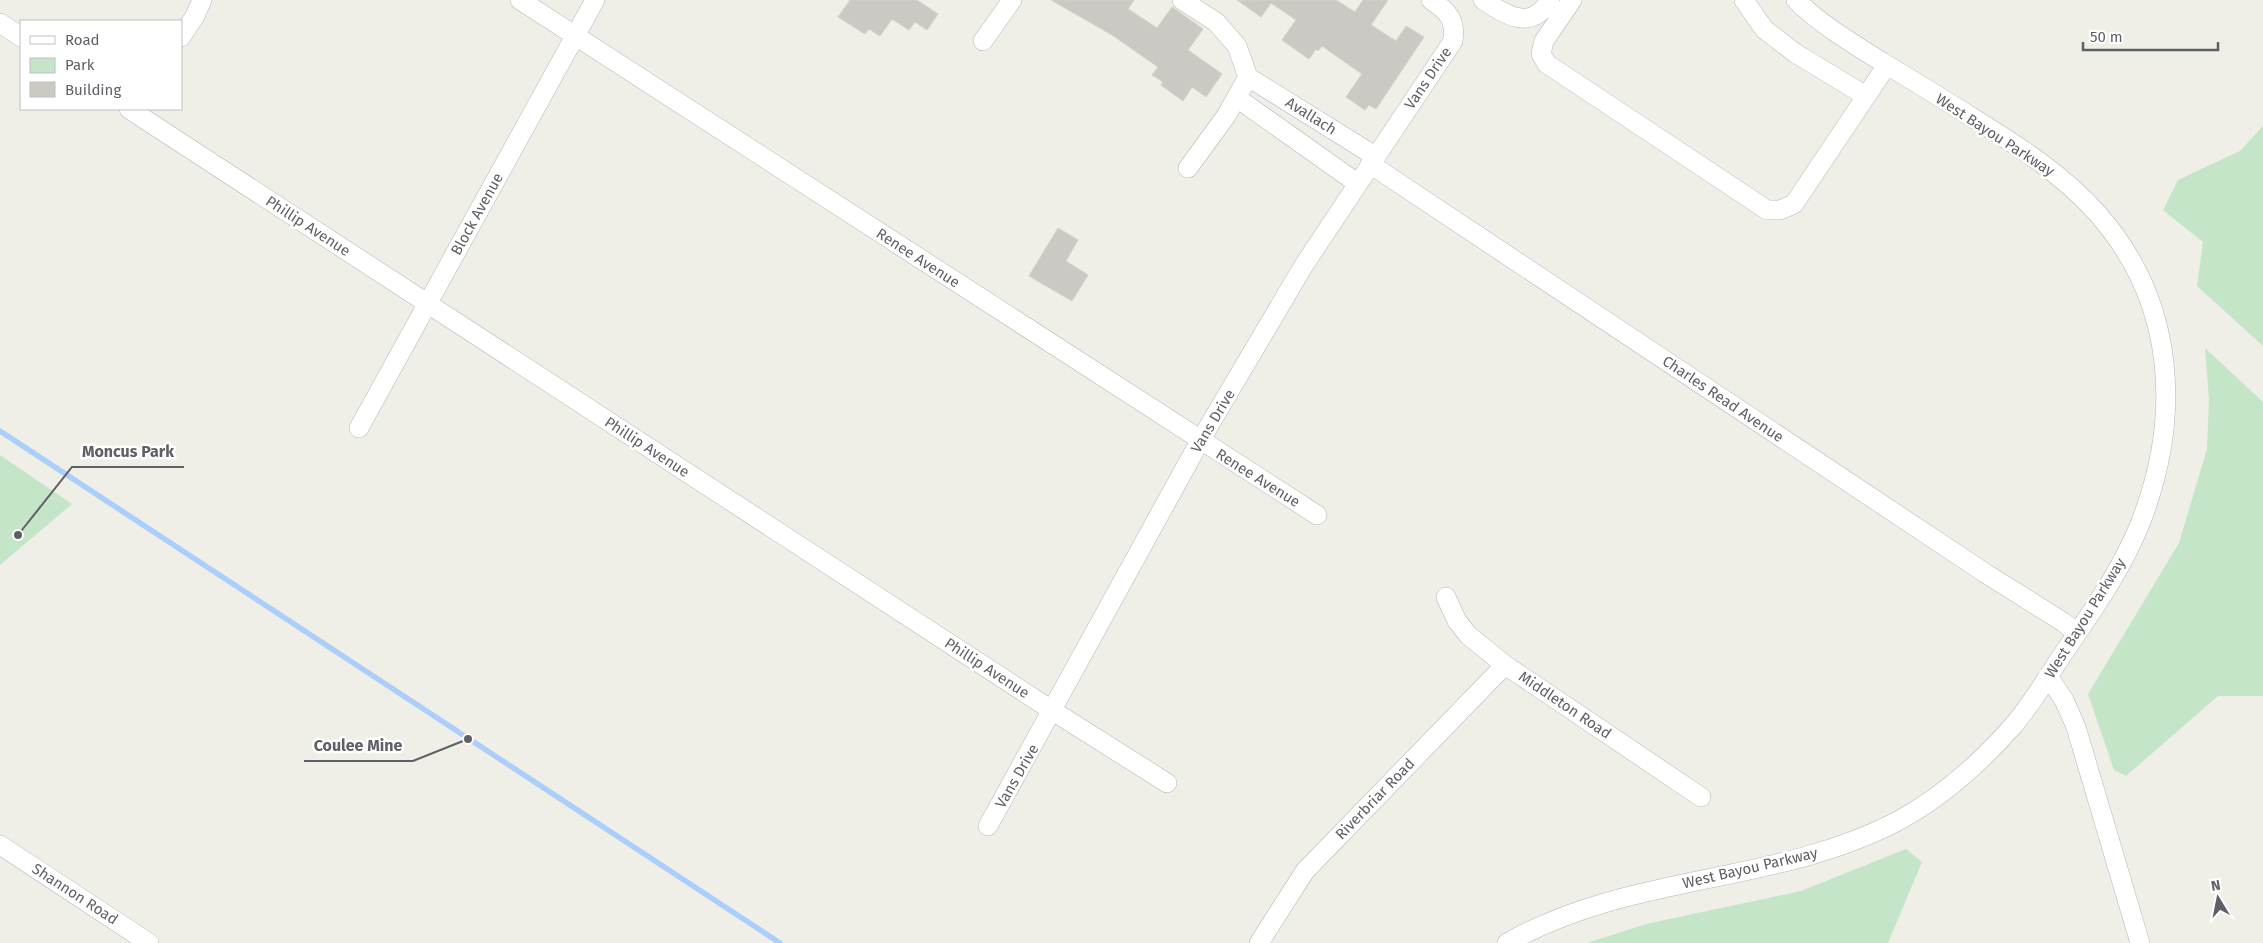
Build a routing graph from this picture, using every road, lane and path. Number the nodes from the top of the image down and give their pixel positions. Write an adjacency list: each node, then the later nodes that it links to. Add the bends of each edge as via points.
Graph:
1 (202, 0): 13 (street)
2 (520, 0): 14 (street, Renee Avenue)
3 (595, 0): 14 (street, Block Avenue)
4 (1012, 0): 16 (street)
5 (1182, 0): 18 (street, via 1222,28 1236,46)
6 (1431, 0): 22 (street, Vans Drive, via 1442,8 1455,28 1453,41)
7 (1483, 0): 8 (street, via 1512,18 1538,14)
8 (1550, 0)
9 (1572, 0): 19 (street, via 1544,41 1541,54 1547,64 1767,210 1780,210 1794,204)
10 (1744, 0): 19 (street, via 1764,29 1795,53)
11 (1796, 0): 17 (street, West Bayou Parkway, via 1833,31)
12 (0, 23): 15 (street)
13 (182, 35)
14 (575, 35): 25 (street, Block Avenue); 27 (street, Renee Avenue)
15 (20, 36)
16 (983, 41)
17 (1887, 65): 19 (street); 30 (street, West Bayou Parkway, via 2032,155 2071,186 2118,240 2147,292 2160,331 2166,373 2160,456 2139,526 2114,576)
18 (1248, 77): 20 (street); 22 (street, Avallach)
19 (1866, 96)
20 (1237, 98): 23 (street); 24 (street, Avallach)
21 (134, 110): 25 (street, Phillip Avenue)
22 (1372, 160): 24 (street, Vans Drive); 30 (street, Charles Read Avenue)
23 (1188, 168)
24 (1357, 183): 27 (street, Vans Drive, via 1304,265)
25 (427, 304): 26 (street, Block Avenue); 33 (street, Phillip Avenue)
26 (359, 428)
27 (1200, 442): 28 (street, Renee Avenue); 33 (street, Vans Drive)
28 (1317, 515)
29 (1446, 597): 31 (street, Middleton Road, via 1457,621 1468,635)
30 (2077, 634): 32 (street, West Bayou Parkway)
31 (1505, 665): 35 (street, Middleton Road); 39 (street, Riverbriar Road, via 1306,871)
32 (2048, 676): 40 (street, West Bayou Parkway, via 2012,727 1985,754 1938,795 1890,825 1794,860 1624,896 1535,928); 41 (street, via 2076,727)
33 (1053, 711): 34 (street, Phillip Avenue); 36 (street, Vans Drive)
34 (1167, 783)
35 (1701, 797)
36 (988, 826)
37 (0, 845): 38 (street, Shannon Road)
38 (149, 943)
39 (1259, 943)
40 (1507, 943)
41 (2140, 943)

